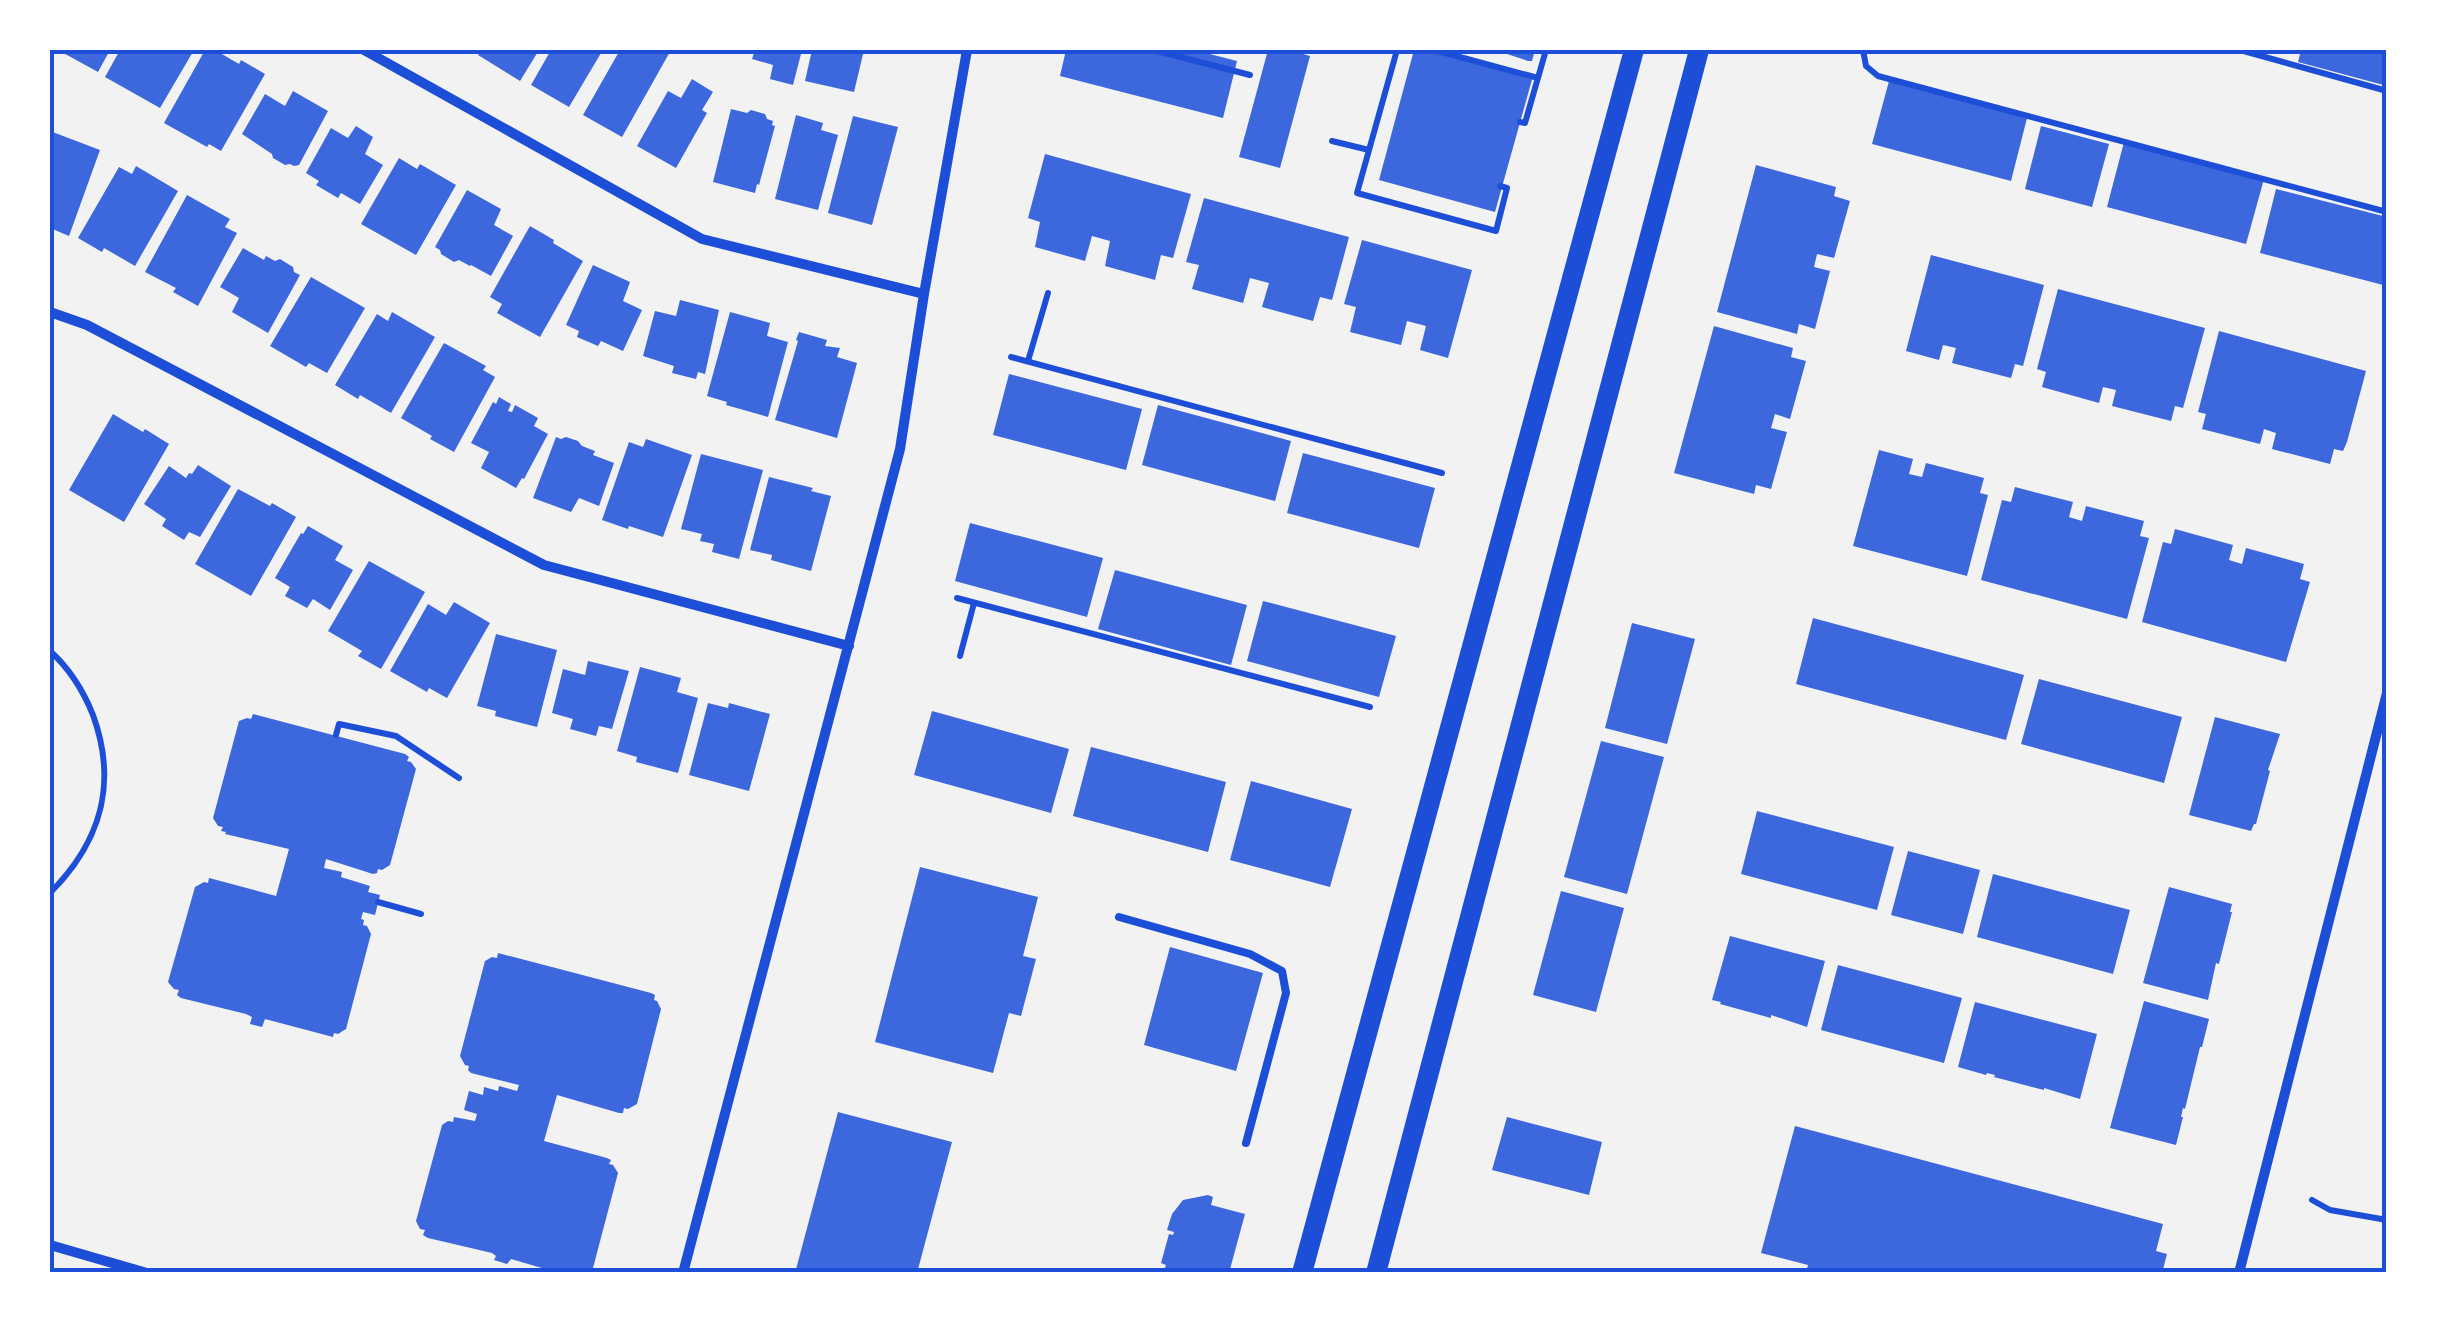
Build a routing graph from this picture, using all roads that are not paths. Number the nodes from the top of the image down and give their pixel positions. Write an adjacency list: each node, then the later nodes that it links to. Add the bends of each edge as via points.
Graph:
1 (364, 50): 5 (street, via 702,239)
2 (967, 50): 5 (street)
3 (1634, 50): 15 (main road)
4 (1699, 50): 16 (main road)
5 (924, 294): 7 (street, via 900,449)
6 (50, 312): 7 (street, via 87,325 544,565)
7 (849, 646): 14 (street)
8 (2387, 693): 17 (street)
9 (1120, 917): 10 (lane, via 1250,954 1282,970 1286,993)
10 (1246, 1143)
11 (50, 1245): 12 (street)
12 (120, 1270): 13 (street)
13 (147, 1273)
14 (683, 1273)
15 (1302, 1273)
16 (1376, 1273)
17 (2239, 1273)

